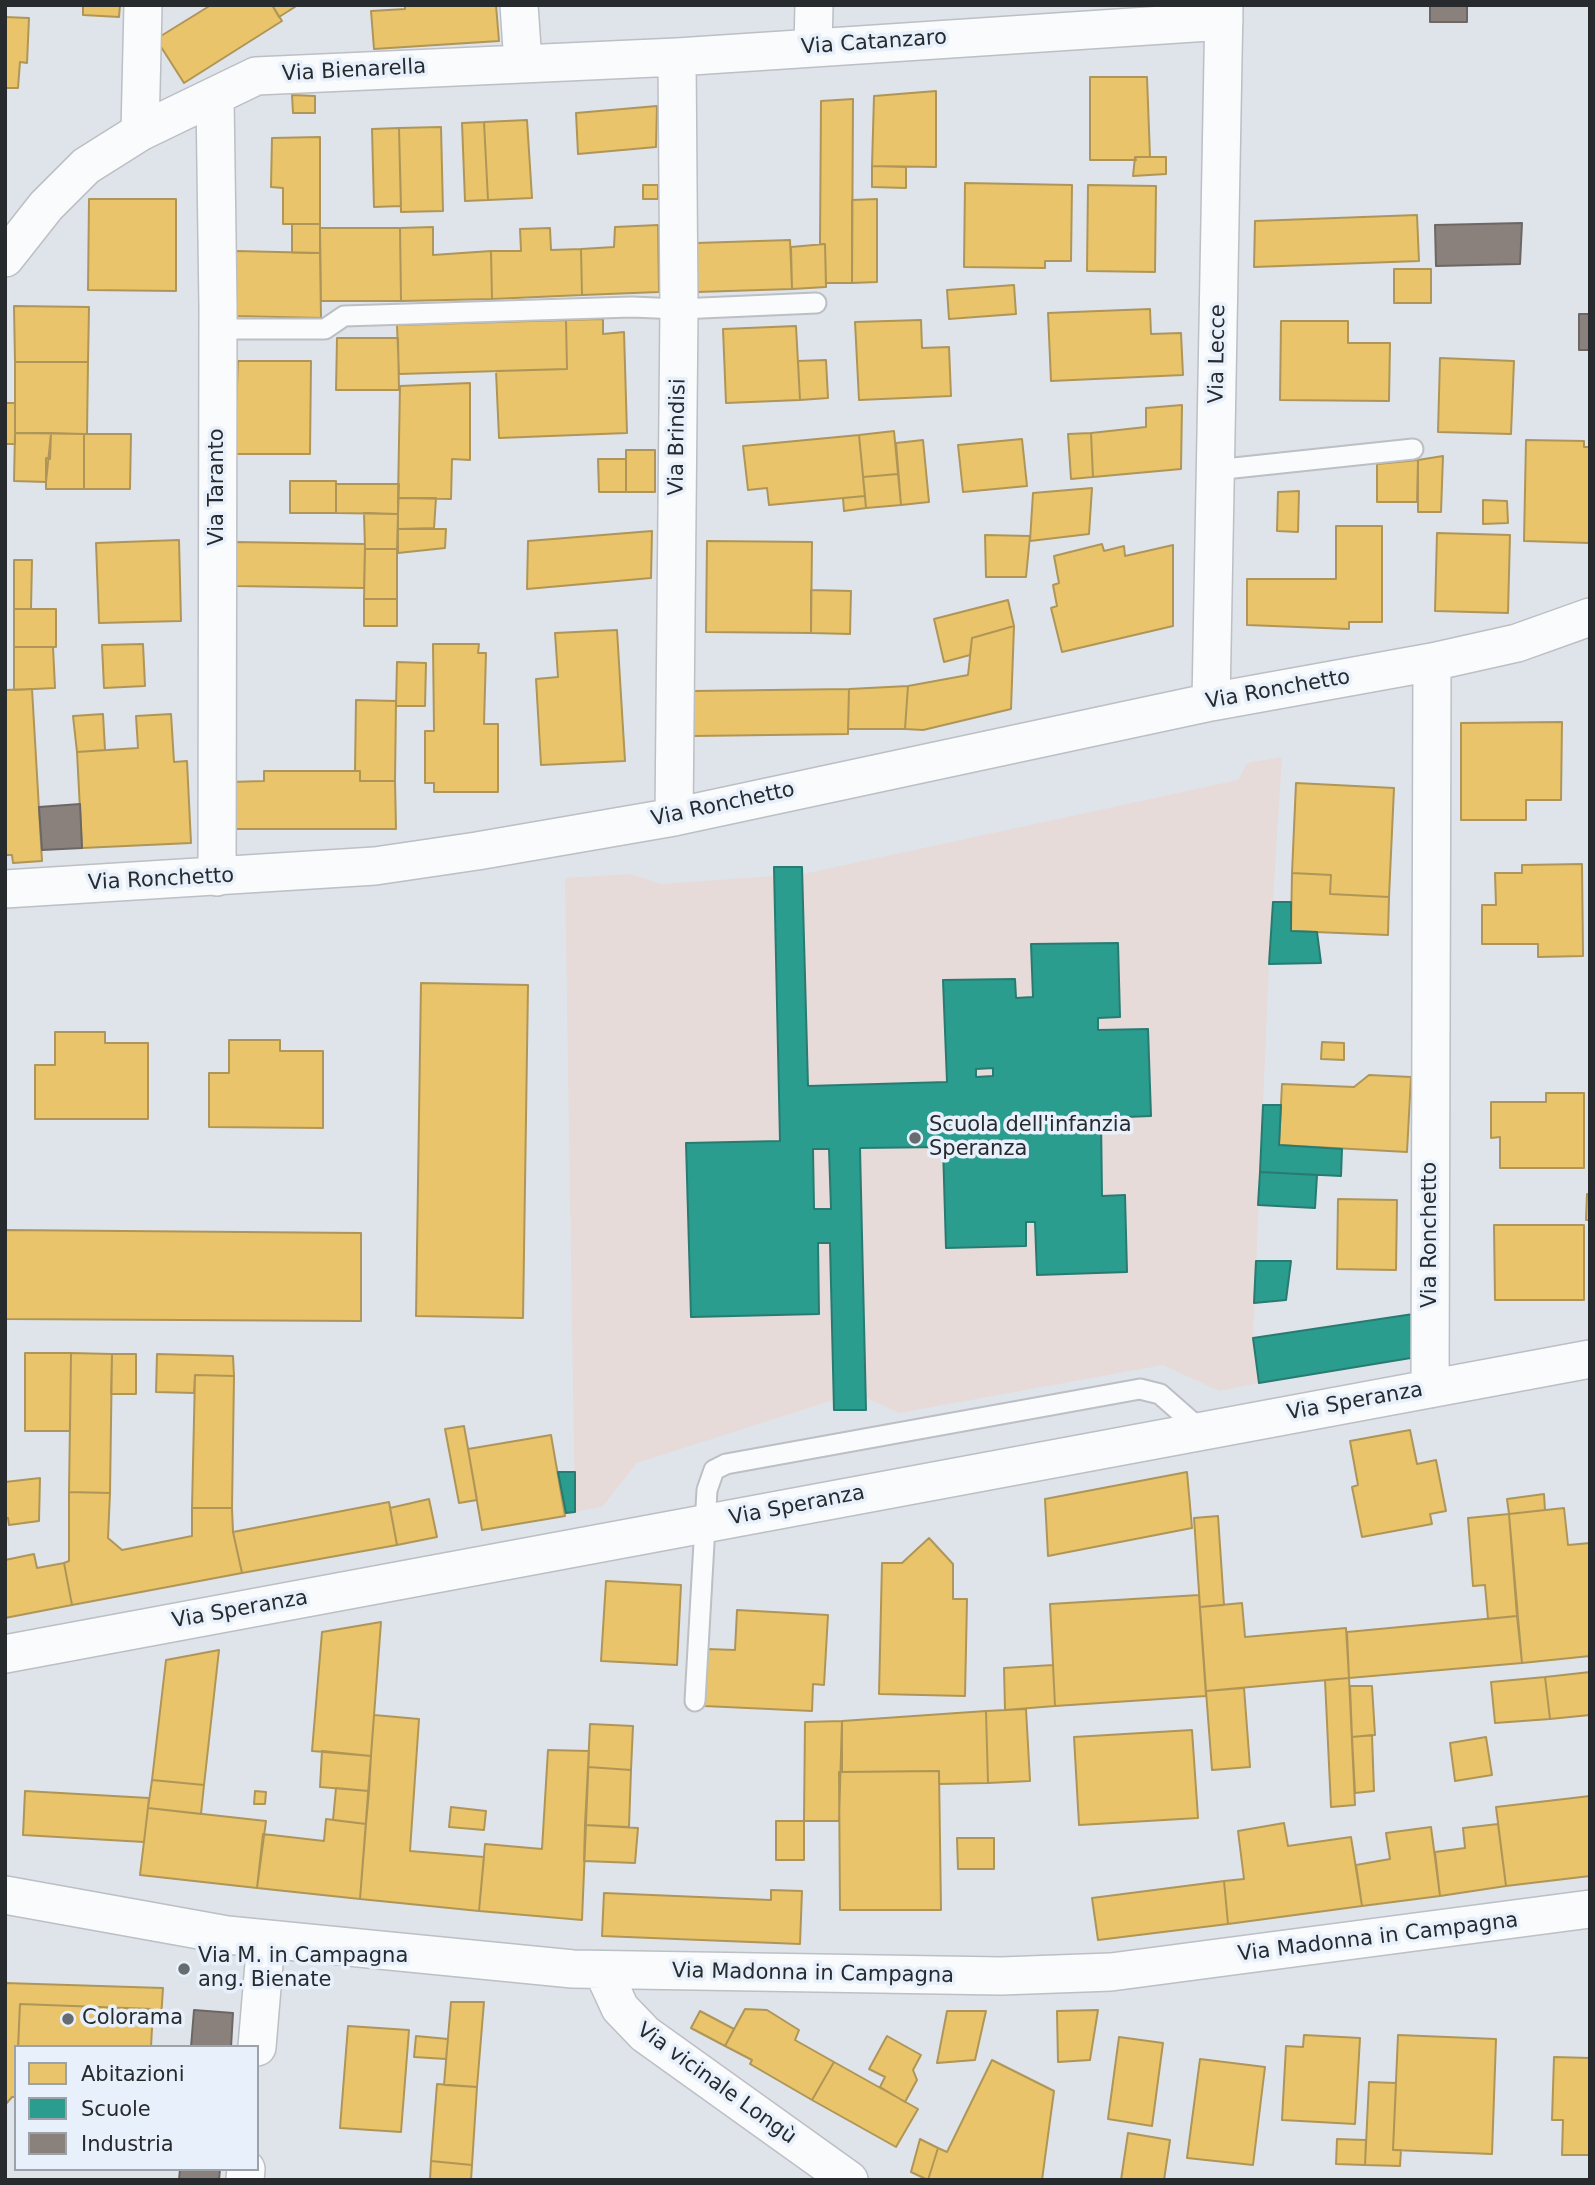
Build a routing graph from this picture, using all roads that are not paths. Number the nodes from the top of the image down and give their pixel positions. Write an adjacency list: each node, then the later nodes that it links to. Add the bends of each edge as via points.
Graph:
1 (143, 5): 9 (street)
2 (519, 5): 7 (street)
3 (814, 5): 5 (street)
4 (1224, 13): 5 (street, Via Catanzaro); 15 (street, Via Lecce)
5 (813, 47): 6 (street, Via Catanzaro)
6 (677, 57): 7 (street, Via Catanzaro); 12 (street, Via Brindisi)
7 (523, 63): 8 (street, Via Bienarella, via 256,76)
8 (215, 97): 9 (street, Via Bienarella); 13 (street, Via Taranto)
9 (139, 132): 10 (street, Via Bienarella, via 110,148 64,186)
10 (5, 258)
11 (816, 303): 12 (lane)
12 (679, 310): 13 (lane, via 632,307 344,316 325,329); 19 (street, Via Brindisi)
13 (218, 328): 20 (street, Via Taranto)
14 (1413, 449): 15 (lane)
15 (1215, 470): 18 (street, Via Lecce)
16 (1590, 617): 17 (street, Via Ronchetto, via 1517,643)
17 (1432, 662): 18 (street, Via Ronchetto); 23 (street, Via Ronchetto)
18 (1211, 702): 19 (street, Via Ronchetto)
19 (674, 817): 20 (street, Via Ronchetto, via 404,863)
20 (217, 877): 21 (street, Via Ronchetto)
21 (5, 889)
22 (1590, 1359): 23 (street, Via Speranza)
23 (1430, 1389): 24 (street, Via Speranza)
24 (1201, 1430): 25 (street, Via Speranza); 25 (lane, via 1160,1394 1140,1389 726,1464 710,1478)
25 (705, 1524): 26 (street, Via Speranza); 27 (lane)
26 (5, 1654)
27 (695, 1701)
28 (5, 1882): 29 (street, Via Madonna in Campagna)
29 (21, 1897): 31 (street, Via Madonna in Campagna)
30 (1590, 1909): 32 (street, Via Madonna in Campagna, via 1083,1975)
31 (266, 1940): 32 (street, Via Madonna in Campagna); 33 (street)
32 (603, 1971): 34 (street, Via vicinale Longù, via 613,1998 645,2034)
33 (257, 2045)
34 (849, 2180)

